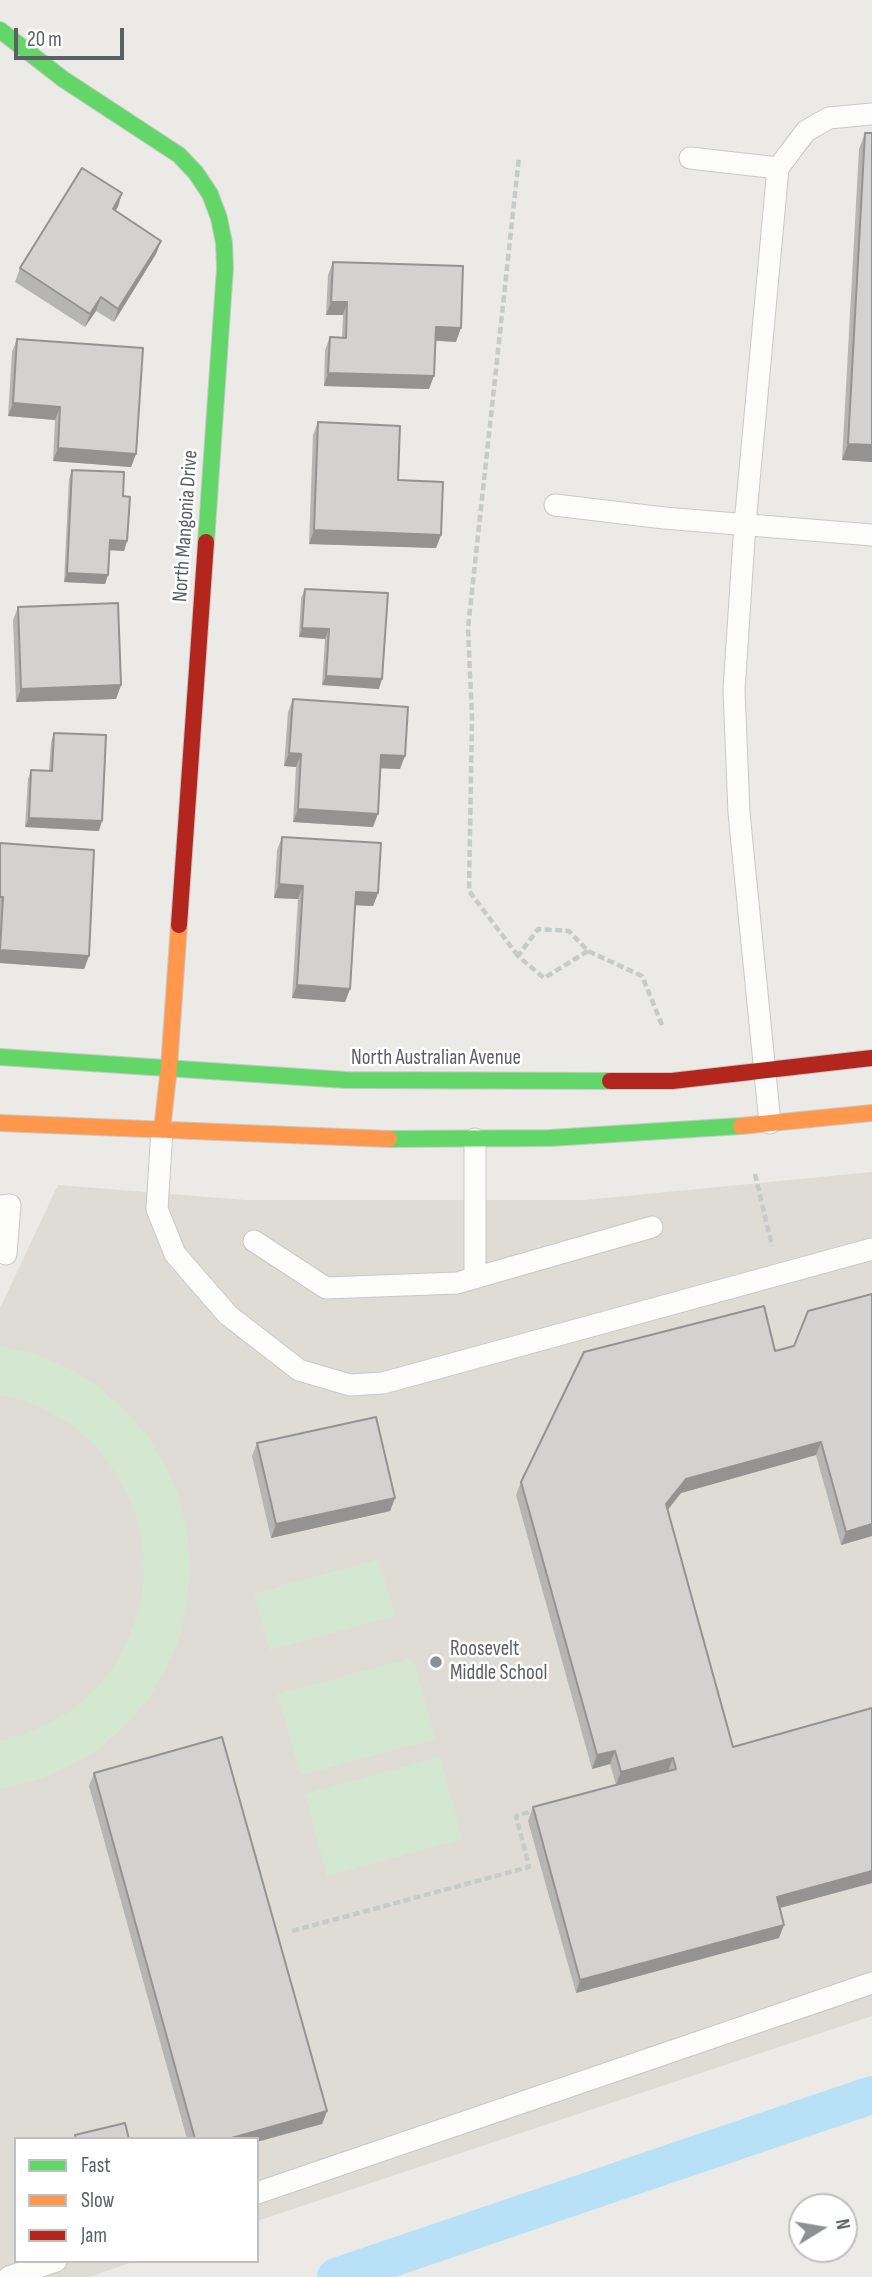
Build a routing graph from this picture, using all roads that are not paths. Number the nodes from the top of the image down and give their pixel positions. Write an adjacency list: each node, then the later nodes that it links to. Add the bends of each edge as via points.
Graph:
1 (0, 30): 10 (main road, North Mangonia Drive, via 63,79 179,155 210,194 224,243)
2 (872, 114): 4 (lane, via 829,118 806,131)
3 (691, 158): 4 (lane)
4 (778, 168): 6 (lane)
5 (555, 505): 6 (lane)
6 (745, 524): 7 (lane); 11 (lane, via 734,690 739,813)
7 (872, 534)
8 (0, 1057): 10 (main road, North Australian Avenue)
9 (872, 1058): 11 (main road, North Australian Avenue)
10 (169, 1067): 11 (main road, North Australian Avenue, via 346,1080 672,1081); 15 (main road, North Mangonia Drive)
11 (765, 1071): 14 (lane)
12 (872, 1113): 14 (main road)
13 (0, 1123): 15 (main road)
14 (770, 1123): 16 (main road, via 578,1137)
15 (162, 1130): 16 (main road); 20 (lane, via 157,1209 175,1254 228,1315 299,1370 350,1385 395,1380)
16 (475, 1139): 22 (lane)
17 (0, 1206): 21 (lane, via 10,1205)
18 (652, 1227): 22 (lane)
19 (254, 1241): 22 (lane, via 326,1288 457,1283)
20 (872, 1249)
21 (6, 1254)
22 (475, 1278)
23 (872, 1983): 24 (lane)
24 (259, 2192)
25 (49, 2263): 26 (lane)
26 (9, 2277)

